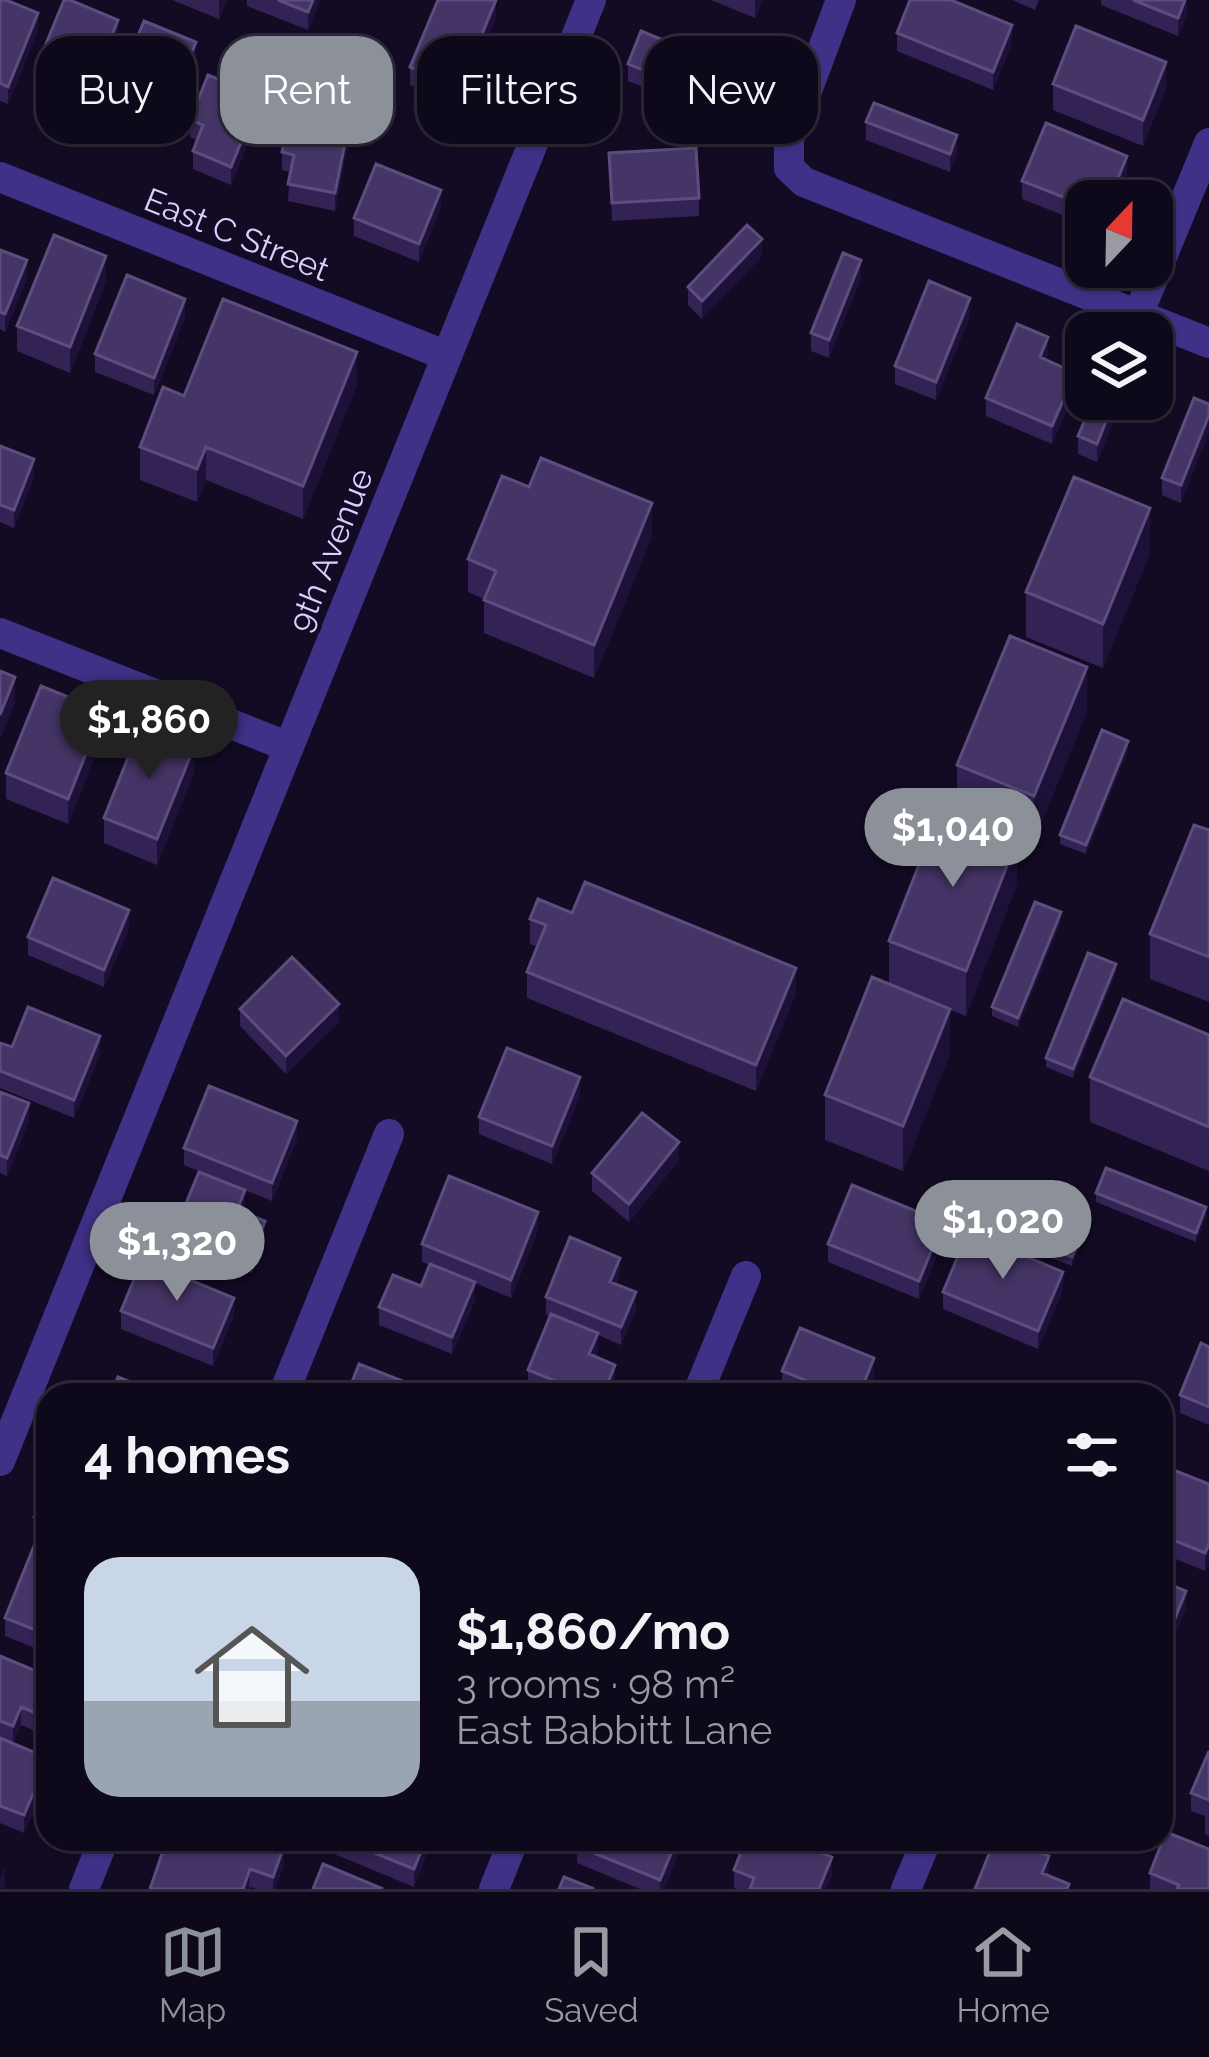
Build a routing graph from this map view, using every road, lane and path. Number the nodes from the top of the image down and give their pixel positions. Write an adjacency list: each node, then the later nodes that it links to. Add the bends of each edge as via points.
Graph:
1 (591, 0): 9 (street, 9th Avenue)
2 (841, 0): 5 (street, via 788,139 789,168 834,197)
3 (1209, 143): 6 (street)
4 (0, 177): 9 (street, East C Street)
5 (1130, 312)
6 (1139, 312)
7 (1173, 329): 8 (street)
8 (1209, 343)
9 (447, 356): 11 (street, 9th Avenue)
10 (0, 633): 11 (street)
11 (289, 748): 16 (street, 9th Avenue)
12 (388, 1134): 14 (street)
13 (746, 1276): 15 (street)
14 (288, 1383)
15 (702, 1383)
16 (0, 1460)
17 (99, 1851): 20 (street)
18 (509, 1851): 21 (street)
19 (921, 1851): 22 (street)
20 (83, 1889)
21 (494, 1889)
22 (906, 1889)

